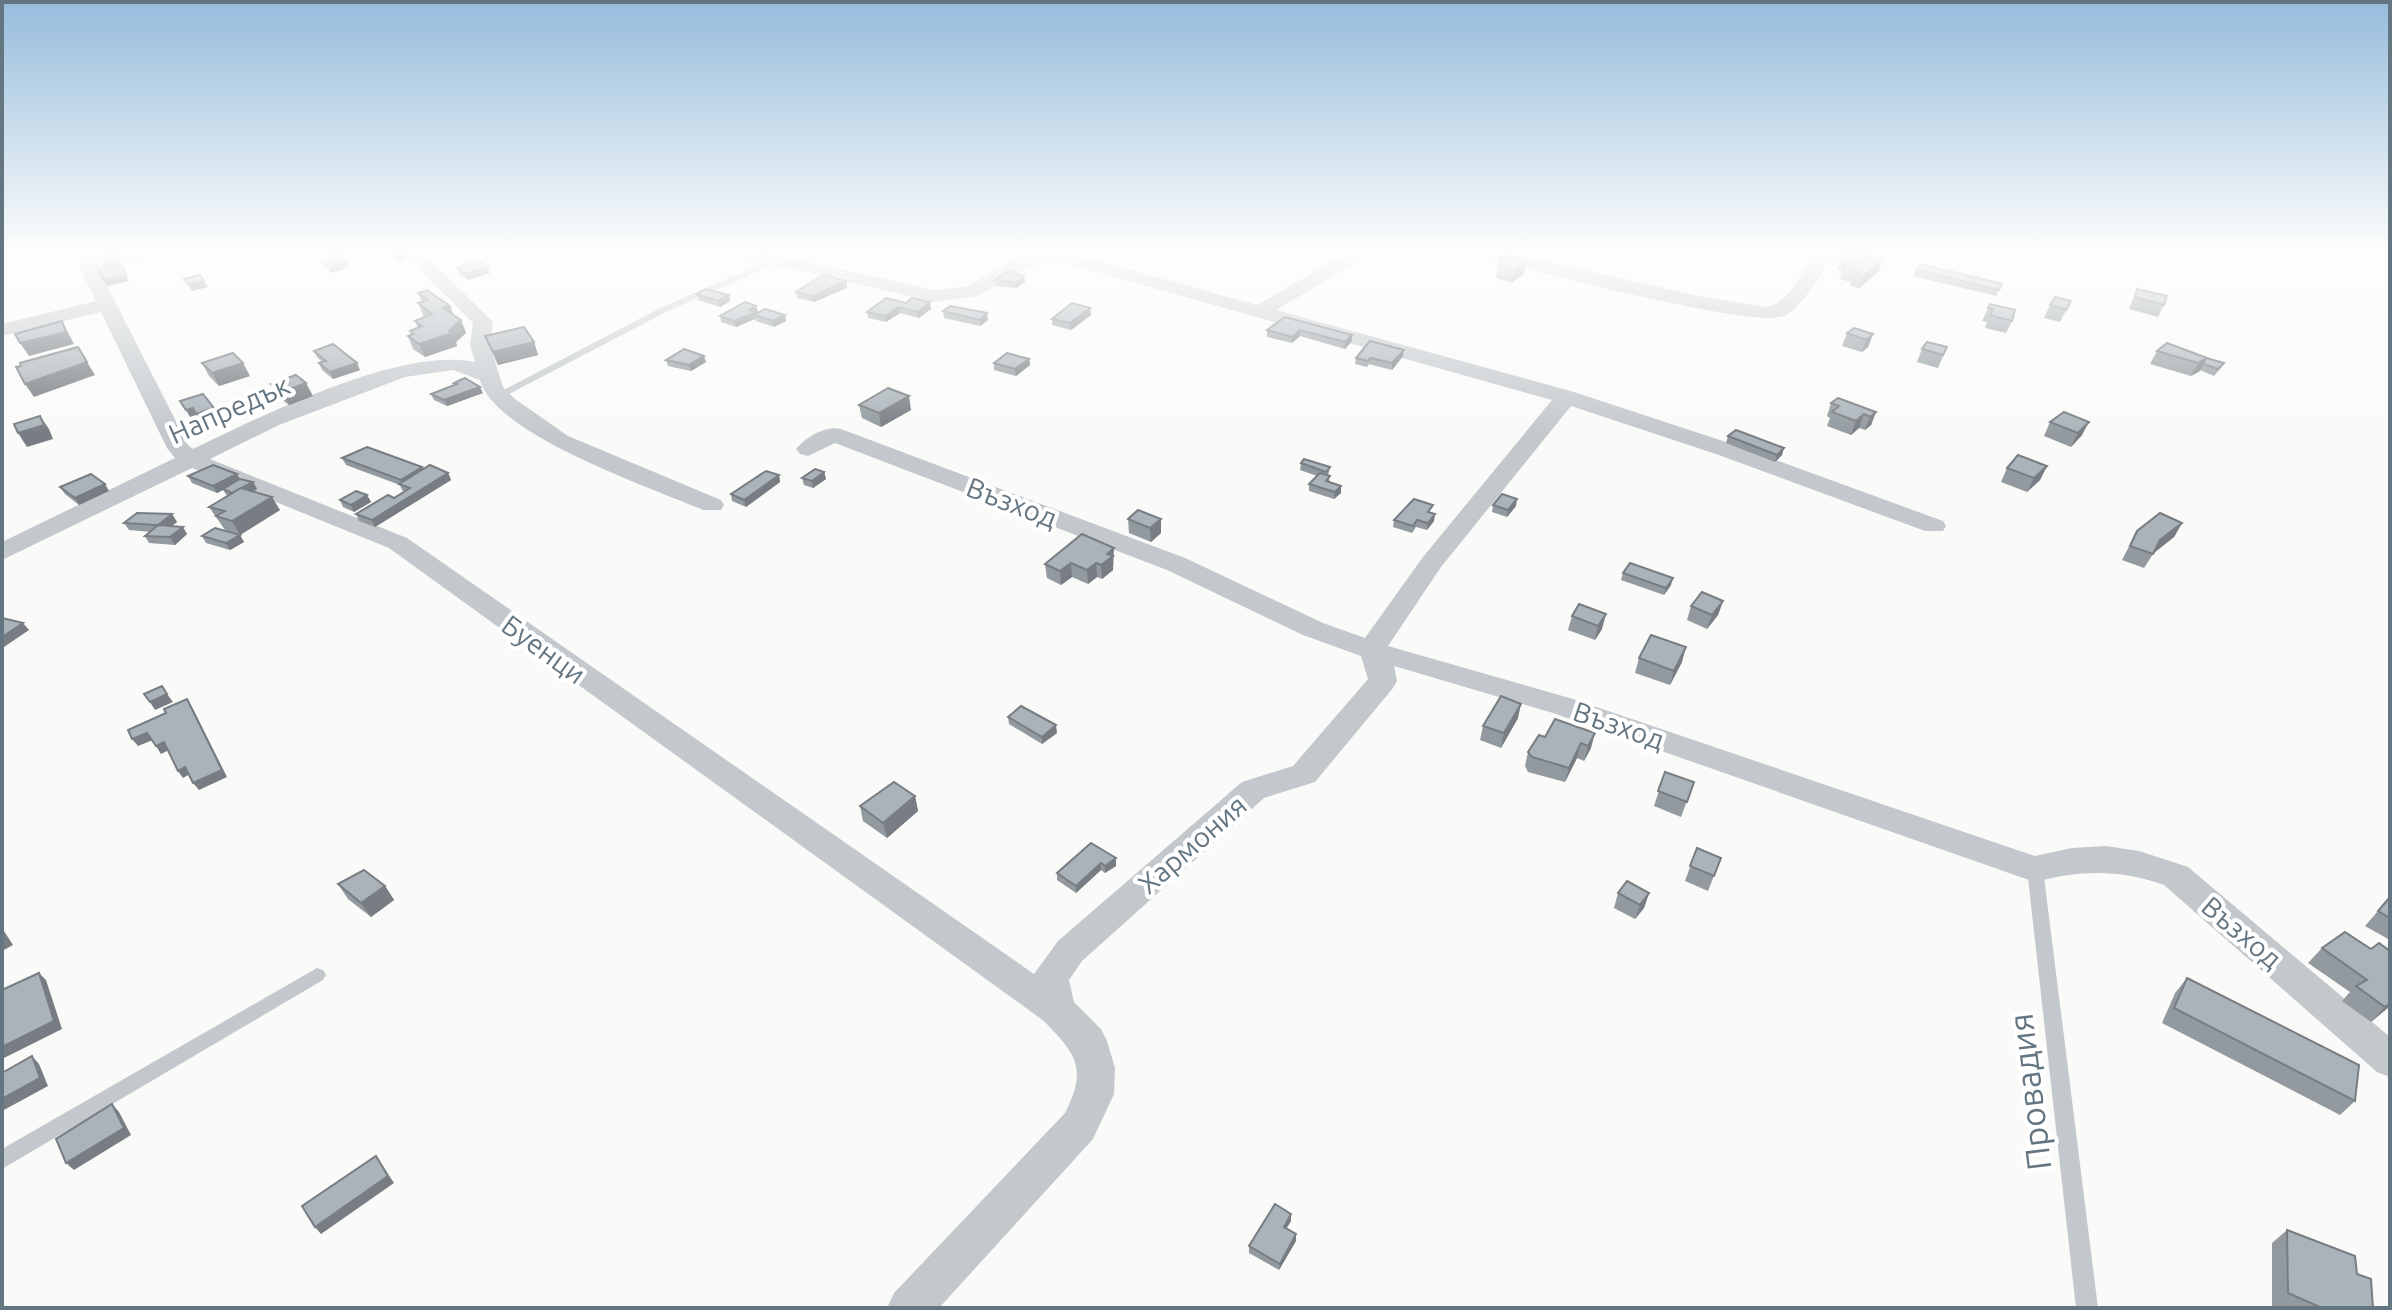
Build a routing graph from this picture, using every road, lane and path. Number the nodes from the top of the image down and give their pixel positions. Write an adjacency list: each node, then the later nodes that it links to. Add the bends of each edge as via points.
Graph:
1 (71, 313): 6 (street)
2 (109, 313): 10 (street, via 178,448)
3 (474, 313): 7 (street, via 483,322 480,345)
4 (656, 313): 7 (lane)
5 (1274, 313): 8 (street)
6 (2, 330)
7 (494, 386): 10 (street, Напредък, via 473,368 453,364 401,371 271,420); 11 (street, via 560,441)
8 (1566, 397): 12 (street); 14 (street, via 1432,562)
9 (808, 449): 14 (street, Възход, via 833,434 1176,564 1313,629)
10 (190, 459): 13 (street, Напредък); 17 (street, Буенци, via 398,543)
11 (712, 505)
12 (1934, 526)
13 (2, 552)
14 (1371, 650): 15 (street, Възход, via 1563,706); 17 (street, Хармония, via 1383,681 1304,774 1253,790 1070,951 1050,977)
15 (2035, 869): 18 (street, Възход, via 2073,858 2121,858 2176,876); 21 (lane, Провадия)
16 (317, 975): 19 (lane)
17 (1057, 1010): 20 (street, via 1088,1041 1096,1068 1095,1094 1079,1126)
18 (2390, 1060)
19 (2, 1160)
20 (909, 1308)
21 (2087, 1308)

